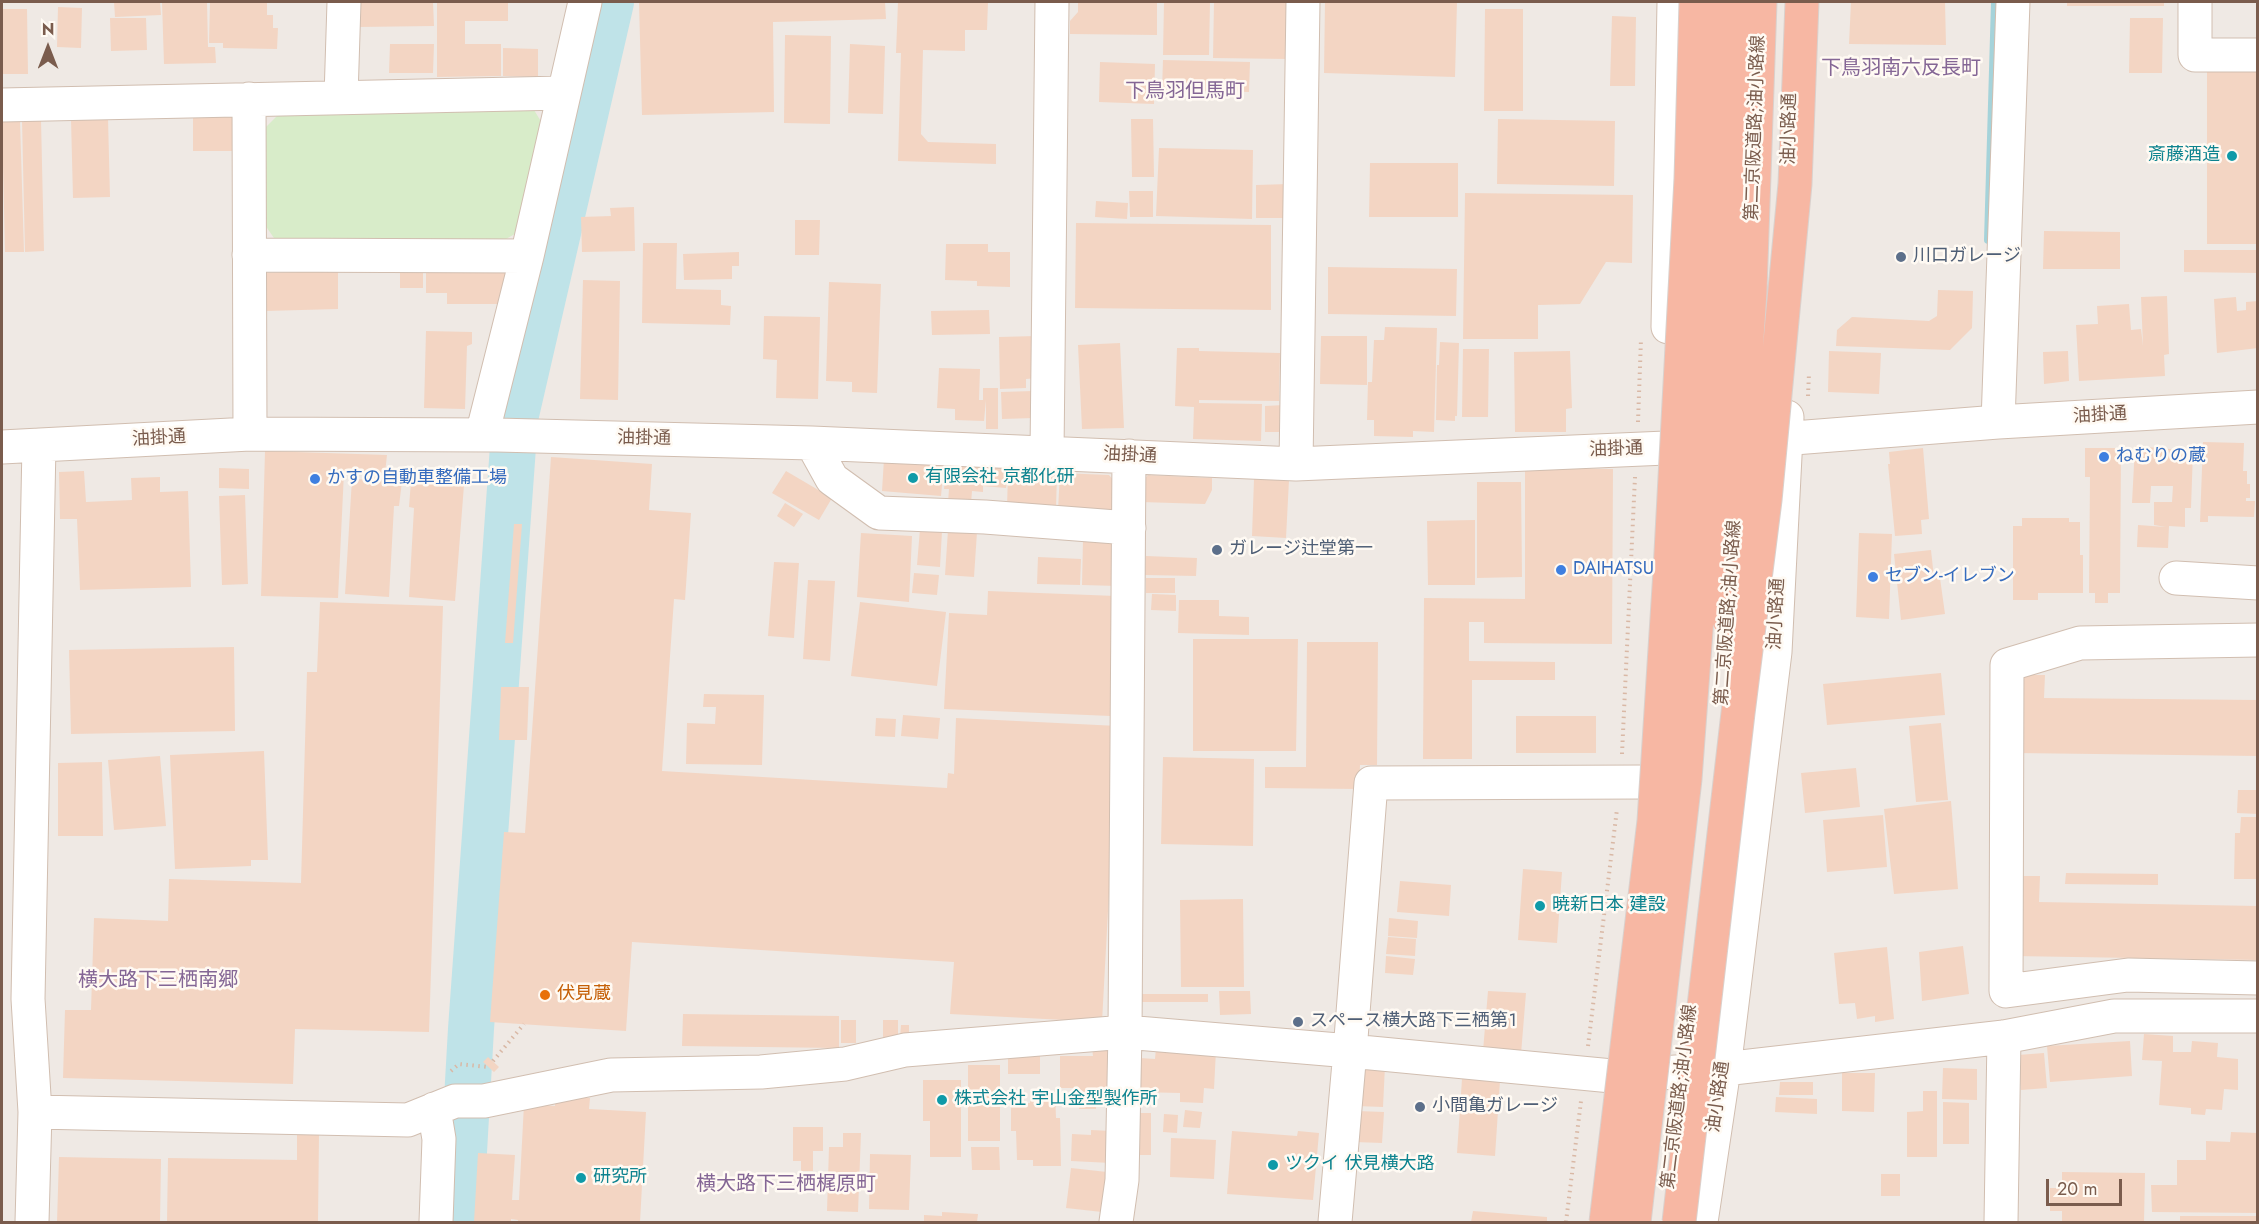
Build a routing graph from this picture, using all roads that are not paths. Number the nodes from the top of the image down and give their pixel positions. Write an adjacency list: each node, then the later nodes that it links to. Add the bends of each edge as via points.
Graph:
1 (344, 2): 15 (street)
2 (585, 2): 14 (street)
3 (1052, 2): 29 (street)
4 (1303, 2): 31 (street)
5 (1674, 2): 28 (street)
6 (1696, 2): 51 (highway, bridge, via 1689,203 1654,821)
7 (1727, 2): 52 (highway, 第二京阪道路;油小路線, bridge, via 1719,253 1704,523 1687,745)
8 (1760, 2): 53 (highway, 第二京阪道路;油小路線, bridge, via 1750,291 1728,638 1711,834)
9 (1794, 2): 24 (street, 油小路通)
10 (1802, 2): 54 (highway, bridge, via 1795,184 1766,488)
11 (2013, 2): 21 (street)
12 (2195, 2): 13 (street, via 2194,55)
13 (2258, 55)
14 (563, 93): 15 (street); 19 (street)
15 (342, 97): 16 (street)
16 (249, 99): 17 (street); 18 (street)
17 (2, 105)
18 (249, 255): 19 (street); 22 (street)
19 (527, 256): 23 (street)
20 (2258, 407): 21 (street, 油掛通)
21 (1998, 422): 24 (street, 油掛通)
22 (250, 434): 23 (street, 油掛通); 26 (street, 油掛通)
23 (489, 435): 25 (street, 油掛通)
24 (1787, 440): 28 (street, 油掛通); 42 (street, 油小路通, via 1775,652)
25 (812, 443): 29 (street, 油掛通); 32 (street, via 832,479 879,513)
26 (39, 445): 27 (street, 油掛通); 45 (street, via 28,999)
27 (2, 447)
28 (1651, 449): 31 (street, 油掛通); 36 (street)
29 (1047, 452): 30 (street, 油掛通)
30 (1130, 456): 31 (street, 油掛通); 32 (street)
31 (1296, 464)
32 (1129, 528): 39 (street)
33 (2176, 578): 34 (street)
34 (2258, 584)
35 (2258, 640): 37 (street, via 2080,643 2007,665 2006,991 2128,975)
36 (1633, 782): 41 (street, via 1371,783); 43 (street)
37 (2258, 978)
38 (2258, 1016): 40 (street, via 2114,1016)
39 (1125, 1032): 41 (street); 44 (street, via 905,1050 845,1064 761,1072 611,1075); 48 (street, via 1122,1180)
40 (2004, 1037): 42 (street); 56 (street)
41 (1350, 1051): 43 (street); 49 (street)
42 (1724, 1069): 43 (street); 55 (street, 油小路通)
43 (1598, 1075): 50 (street)
44 (457, 1103): 45 (street, via 408,1120); 47 (street, via 440,1139)
45 (35, 1112): 46 (street)
46 (32, 1222)
47 (436, 1222)
48 (1116, 1222)
49 (1335, 1222)
50 (1597, 1222)
51 (1606, 1222)
52 (1634, 1222)
53 (1665, 1222)
54 (1679, 1222)
55 (1701, 1222)
56 (2001, 1222)

